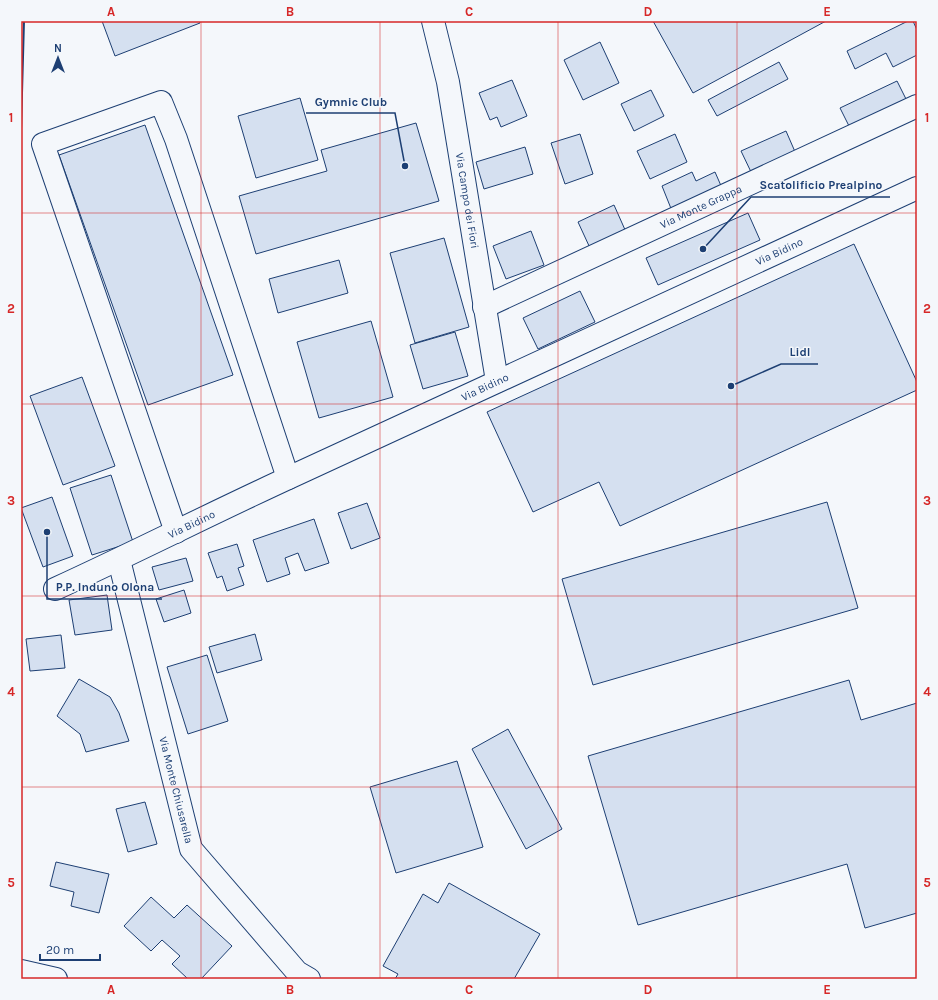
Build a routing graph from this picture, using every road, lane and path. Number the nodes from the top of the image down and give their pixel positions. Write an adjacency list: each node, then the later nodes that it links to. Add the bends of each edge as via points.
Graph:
1 (433, 21): 4 (street, Via Campo dei Fiori, via 448,82)
2 (917, 106): 4 (street, Via Monte Grappa)
3 (917, 188): 5 (street, Via Bidino)
4 (484, 307): 5 (street, Via Campo dei Fiori)
5 (497, 381): 6 (street, Via Bidino)
6 (288, 478): 7 (street, Via Bidino); 7 (street, via 176,139 161,102 43,144)
7 (176, 532): 8 (street, Via Bidino)
8 (119, 560): 9 (street, Via Bidino); 12 (street, Via Monte Chiusarella, via 191,849 297,972)
9 (55, 589)
10 (21, 971): 11 (street)
11 (56, 979)
12 (308, 979)

